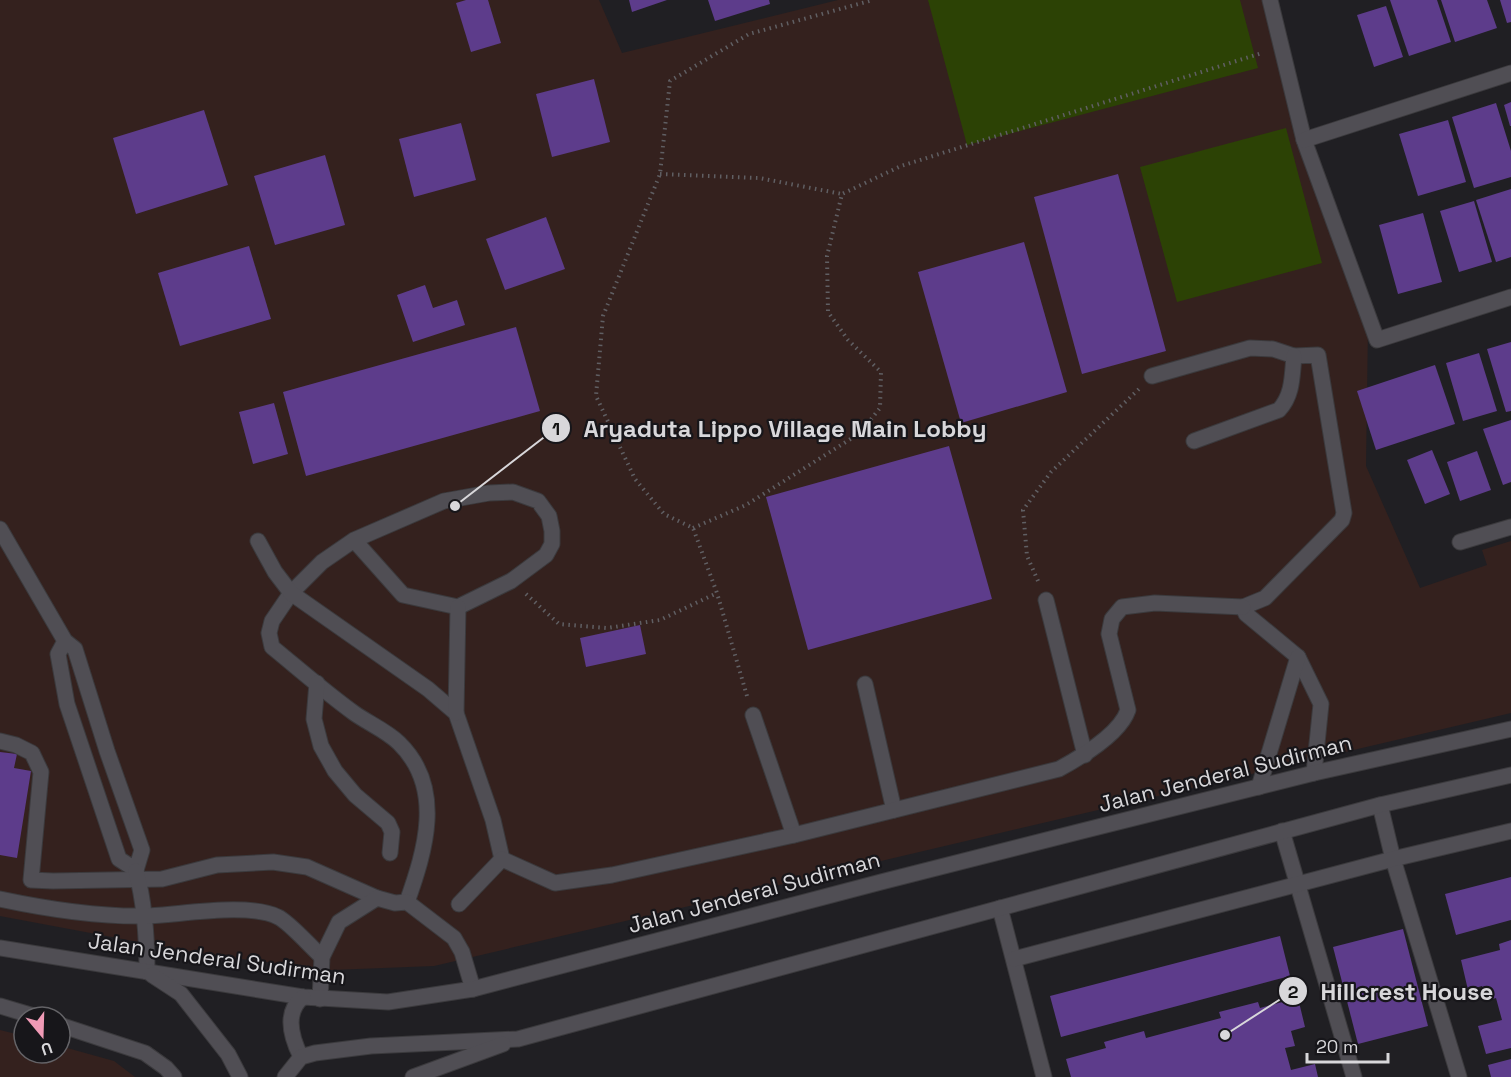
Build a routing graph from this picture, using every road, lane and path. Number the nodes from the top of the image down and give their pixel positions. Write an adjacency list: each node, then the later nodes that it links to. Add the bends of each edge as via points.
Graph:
1 (873, 0): 6 (path, via 749,34 670,81)
2 (1270, 0): 3 (street)
3 (1281, 47): 5 (street); 7 (path, via 901,166)
4 (1511, 73): 5 (street)
5 (1304, 140): 8 (street, via 1377,340)
6 (660, 174): 7 (path, via 759,178); 13 (path, via 603,316 596,396 634,479 664,514)
7 (842, 194): 13 (path, via 827,256 828,312 848,340 881,372 880,408 860,433 746,505)
8 (1511, 297)
9 (1294, 356): 10 (street, via 1273,349 1250,348); 11 (street, via 1291,391 1279,410); 23 (street, via 1318,355 1344,513 1342,520 1270,594)
10 (1152, 376): 21 (path, via 1052,472 1023,510 1027,556)
11 (1194, 441)
12 (1511, 527): 17 (street)
13 (693, 528): 20 (path)
14 (0, 529): 24 (street)
15 (354, 540): 18 (street, via 444,501 513,492 538,501 549,516 552,544 546,555); 19 (street, via 322,562); 22 (street, via 403,595)
16 (258, 541): 19 (street)
17 (1460, 542)
18 (511, 581): 20 (path, via 559,624 608,628 660,620); 22 (street)
19 (291, 593): 26 (street, via 272,621 272,647); 28 (street)
20 (717, 593): 29 (path)
21 (1046, 600): 32 (street)
22 (458, 606): 28 (street)
23 (1244, 608): 25 (street, via 1246,614); 32 (street, via 1155,603 1122,607 1112,619 1109,634 1128,710 1125,719)
24 (65, 640): 44 (street, via 75,649 142,850); 44 (street, via 58,654 67,704 119,859)
25 (1298, 657): 33 (street, via 1321,704); 35 (street)
26 (317, 683): 41 (street, via 314,719 321,746 334,771 388,823 392,832); 48 (street, via 399,743 416,766 429,810 420,864)
27 (865, 684): 37 (street)
28 (456, 713): 42 (street, via 493,820)
29 (753, 716): 40 (street)
30 (1511, 729): 33 (street, Jalan Jenderal Sudirman)
31 (0, 741): 44 (street, via 32,753 41,772 31,880 121,880)
32 (1085, 754): 37 (street, via 1059,769)
33 (1314, 773): 35 (street, Jalan Jenderal Sudirman)
34 (1511, 775): 36 (street)
35 (1259, 787): 56 (street, Jalan Jenderal Sudirman)
36 (1380, 805): 38 (street); 43 (street)
37 (894, 810): 40 (street)
38 (1282, 831): 45 (street); 50 (street)
39 (1511, 831): 43 (street)
40 (794, 835): 42 (street, via 612,875 555,883)
41 (390, 853)
42 (502, 859): 49 (street)
43 (1393, 859): 45 (street); 68 (street)
44 (137, 875): 46 (street, via 162,879 217,865 273,862 307,867); 51 (street)
45 (1298, 885): 54 (street); 67 (street)
46 (377, 898): 48 (street); 53 (street, via 339,922)
47 (0, 899): 51 (street, via 56,910)
48 (407, 902): 56 (street, via 453,938 462,952)
49 (459, 904)
50 (1000, 908): 54 (street); 60 (street)
51 (137, 916): 53 (street, via 258,911 279,917); 55 (street, via 147,940)
52 (0, 948): 55 (street, Jalan Jenderal Sudirman)
53 (322, 957): 58 (street)
54 (1014, 960): 66 (street)
55 (147, 972): 57 (street, Jalan Jenderal Sudirman); 63 (street, via 182,994 228,1054)
56 (473, 989): 58 (street, Jalan Jenderal Sudirman, via 388,1002)
57 (303, 997): 58 (street, Jalan Jenderal Sudirman); 61 (street, via 291,1015 290,1026)
58 (320, 999)
59 (72, 1028): 62 (street, via 145,1053)
60 (518, 1039): 61 (street, via 371,1046); 65 (street)
61 (301, 1058): 64 (street)
62 (174, 1077)
63 (240, 1077)
64 (285, 1077)
65 (413, 1077)
66 (1044, 1077)
67 (1354, 1077)
68 (1459, 1077)

